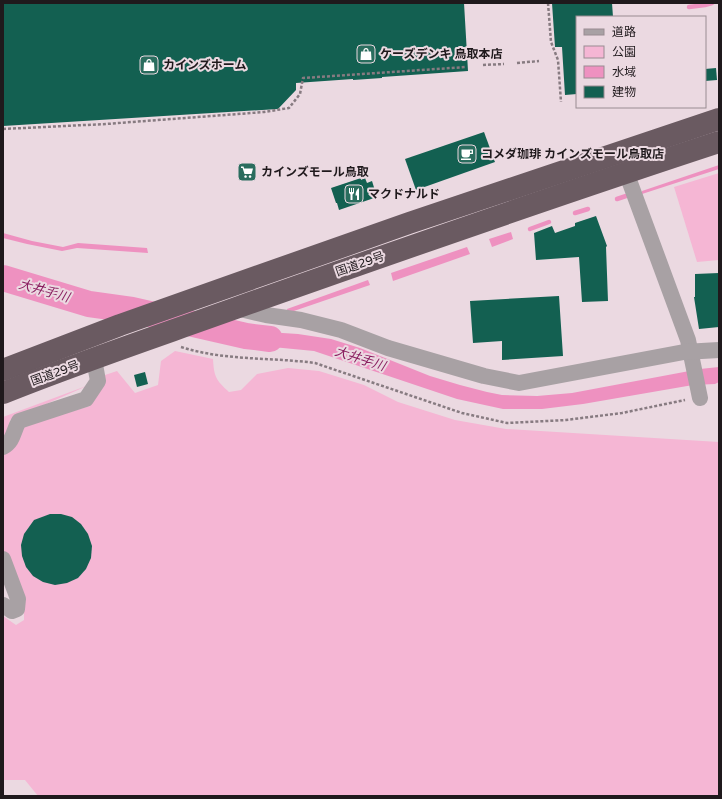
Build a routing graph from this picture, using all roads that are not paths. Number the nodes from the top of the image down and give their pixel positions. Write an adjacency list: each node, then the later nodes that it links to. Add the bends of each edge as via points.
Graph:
1 (719, 119): 8 (highway, 国道29号, via 424,217 120,325)
2 (719, 142): 3 (highway, 国道29号)
3 (626, 172): 4 (highway, 国道29号); 6 (street)
4 (228, 311): 6 (street, via 301,320 341,330 388,348 484,376 519,383); 7 (highway, 国道29号, via 169,340)
5 (719, 350): 6 (street)
6 (691, 352): 10 (street)
7 (94, 359): 9 (highway, 国道29号); 11 (street, via 98,381 86,399 19,421 13,438)
8 (3, 370)
9 (3, 393)
10 (700, 398)
11 (3, 447)
12 (3, 558): 13 (street, via 18,599 17,609 12,611)
13 (3, 605)

